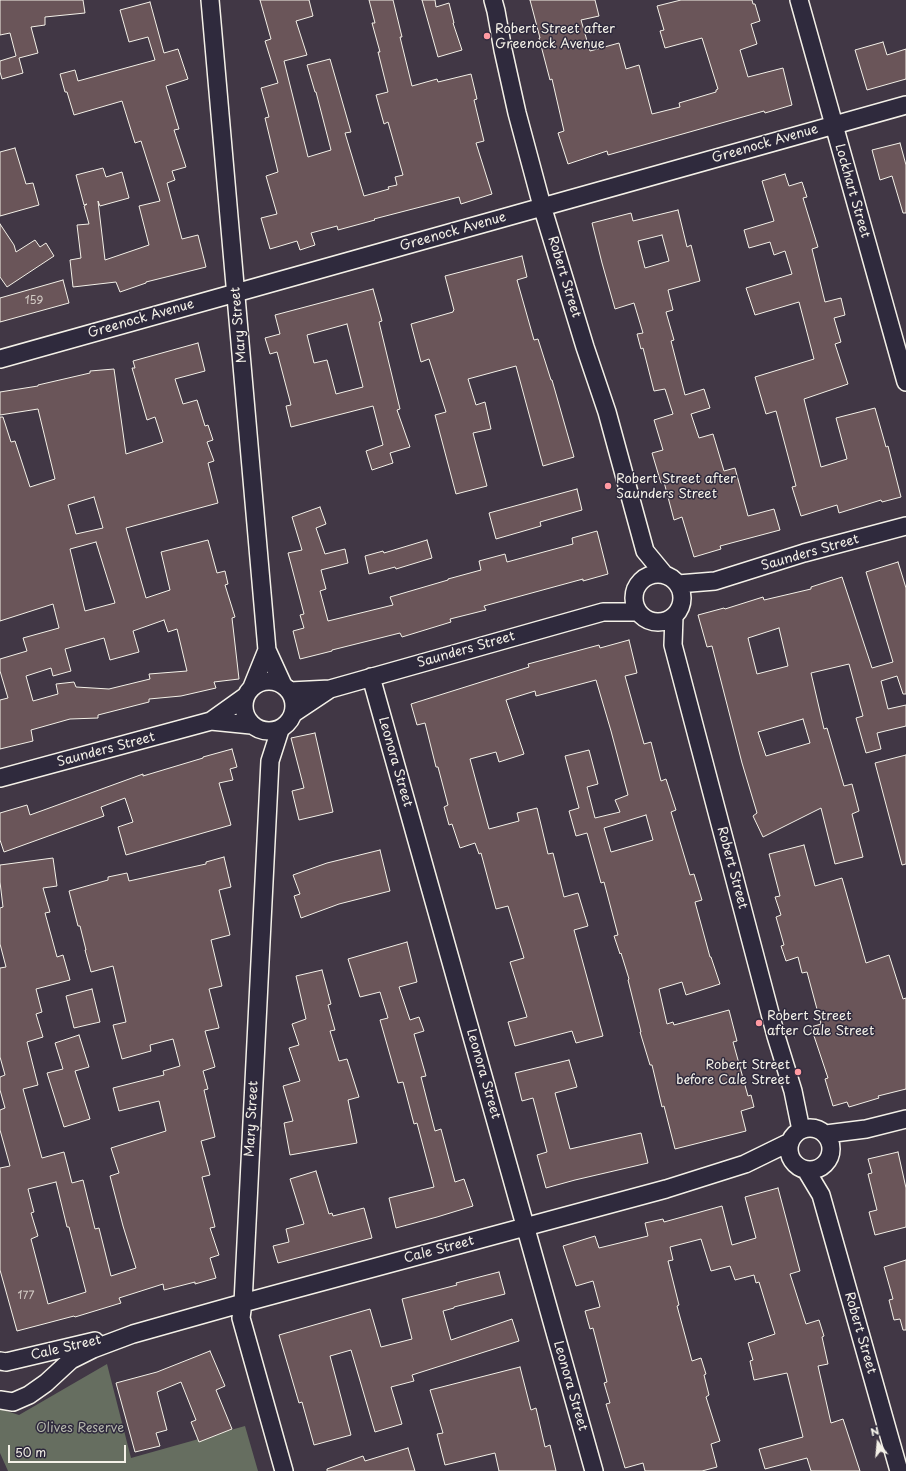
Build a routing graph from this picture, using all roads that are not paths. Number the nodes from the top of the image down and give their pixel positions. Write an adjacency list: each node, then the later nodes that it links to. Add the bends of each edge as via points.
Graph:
1 (210, 0): 7 (street, Mary Street)
2 (493, 0): 6 (street, Robert Street, via 512,92)
3 (799, 0): 5 (street, Lockhart Street)
4 (906, 105): 5 (street, Greenock Avenue)
5 (834, 125): 6 (street, Greenock Avenue); 9 (street, Lockhart Street)
6 (542, 206): 7 (street, Greenock Avenue); 11 (street, Robert Street, via 607,412)
7 (236, 293): 8 (street, Greenock Avenue); 21 (street, Mary Street)
8 (0, 358)
9 (906, 382)
10 (906, 526): 13 (street, Saunders Street)
11 (645, 551): 12 (street, Robert Street); 14 (street, Robert Street)
12 (671, 579): 13 (street, Saunders Street); 14 (street, Saunders Street, via 656,573 647,575); 15 (street, via 682,593)
13 (715, 581): 15 (street, Saunders Street)
14 (637, 586): 16 (street, Saunders Street); 17 (street, via 633,596)
15 (682, 601): 18 (street)
16 (603, 612): 17 (street, Saunders Street); 22 (street, Saunders Street)
17 (638, 612): 19 (street)
18 (674, 616): 19 (street); 20 (street, Robert Street)
19 (652, 622): 20 (street, Robert Street)
20 (673, 645): 33 (street, Robert Street, via 776,1036 793,1091)
21 (267, 650): 23 (street, Mary Street); 25 (street, Mary Street)
22 (371, 677): 24 (street, Saunders Street); 37 (street, Leonora Street)
23 (286, 688): 24 (street, Saunders Street); 25 (street, via 275,682 266,681); 26 (street, Mary Street, via 294,700)
24 (330, 689): 26 (street, Saunders Street)
25 (249, 692): 27 (street, Saunders Street); 28 (street, Mary Street, via 244,703 244,712)
26 (294, 714): 29 (street, Mary Street)
27 (211, 721): 28 (street, Saunders Street); 31 (street, Saunders Street)
28 (255, 727): 29 (street, via 267,732); 30 (street, Mary Street)
29 (280, 730): 30 (street, Mary Street)
30 (270, 761): 38 (street, Mary Street)
31 (0, 778)
32 (906, 1119): 33 (street, Cale Street)
33 (816, 1141): 34 (street, Cale Street); 35 (street, via 789,1154); 35 (street, Cale Street, via 822,1166 814,1170); 36 (street, Robert Street)
34 (745, 1164): 35 (street, Cale Street); 37 (street, Cale Street, via 666,1189)
35 (799, 1166): 36 (street, Robert Street)
36 (821, 1195): 44 (street, Robert Street)
37 (526, 1227): 38 (street, Cale Street); 43 (street, Leonora Street)
38 (243, 1303): 39 (street, Cale Street); 42 (street, Mary Street, via 241,1318)
39 (133, 1334): 40 (street, Cale Street, via 6,1362); 41 (street, Cale Street, via 71,1360 29,1395 13,1402)
40 (0, 1361)
41 (0, 1400)
42 (284, 1471)
43 (594, 1471)
44 (899, 1471)

